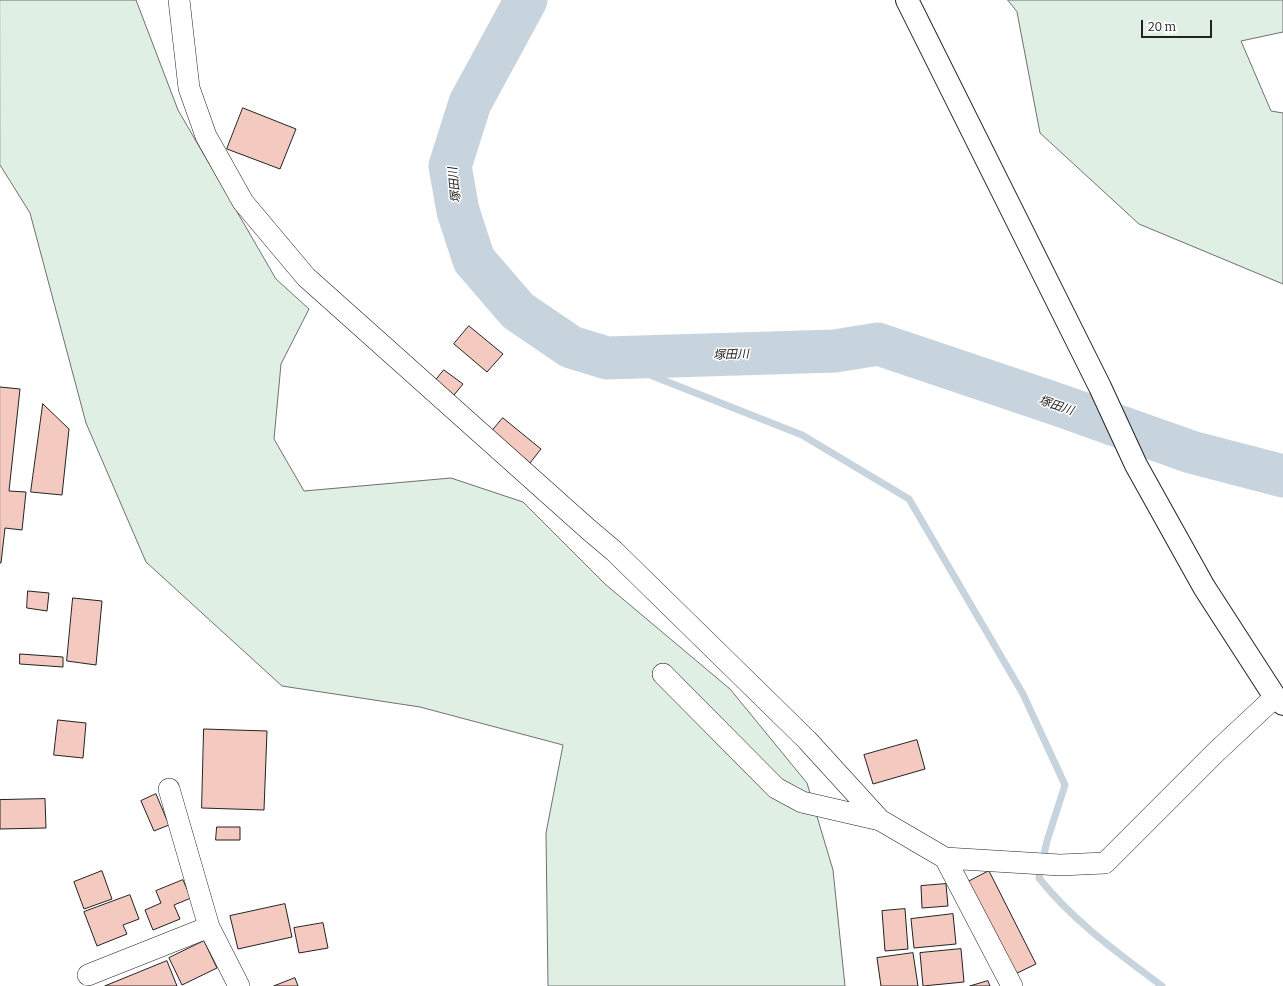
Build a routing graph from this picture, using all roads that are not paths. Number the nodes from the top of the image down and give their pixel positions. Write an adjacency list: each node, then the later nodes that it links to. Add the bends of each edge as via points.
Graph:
1 (179, 0): 6 (street, via 189,88 206,136 243,202 306,277 614,551 807,740)
2 (907, 0): 4 (street, via 1100,387 1136,465 1204,587)
3 (663, 674): 6 (street, via 776,788 802,802)
4 (1279, 700): 7 (street, via 1216,752 1105,863 1060,865)
5 (169, 789): 8 (street)
6 (880, 820): 7 (street)
7 (945, 858): 11 (street)
8 (209, 927): 9 (street); 10 (street)
9 (88, 975)
10 (239, 986)
11 (1012, 986)

